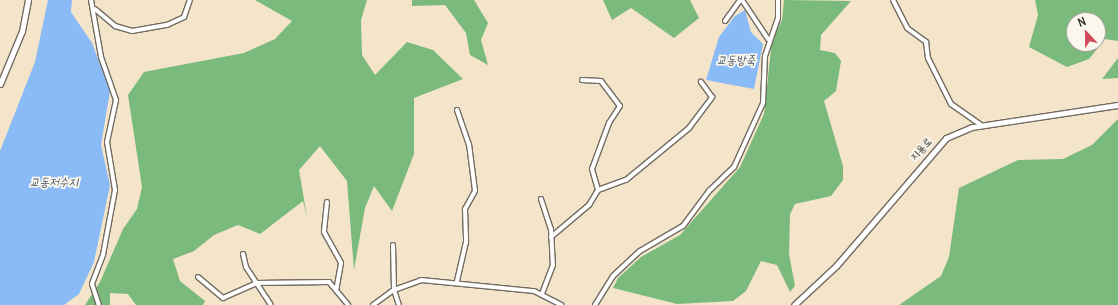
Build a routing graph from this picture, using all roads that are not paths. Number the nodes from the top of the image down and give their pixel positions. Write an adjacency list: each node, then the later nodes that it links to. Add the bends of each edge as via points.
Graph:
1 (28, 0): 12 (street, via 18,42)
2 (91, 0): 7 (street)
3 (190, 0): 7 (street, via 184,17 167,25 132,31 115,26)
4 (741, 0): 8 (street); 9 (street)
5 (778, 0): 9 (street, via 778,18)
6 (893, 0): 15 (street, via 907,28 926,42 928,58 951,104)
7 (95, 9): 28 (street, via 101,57 116,100 107,142 115,190 103,255 92,284)
8 (725, 21)
9 (768, 39): 34 (street, via 763,103 734,167 709,191 683,226 640,251 613,276)
10 (582, 80): 16 (street, via 601,81 620,106 609,123 592,169)
11 (701, 82): 16 (street, via 712,97 689,128 626,180)
12 (0, 84)
13 (1118, 105): 15 (street, 지용로)
14 (457, 110): 23 (street, via 469,144 475,191 465,209 466,242)
15 (981, 125): 35 (street, 지용로, via 958,131 930,153 836,266)
16 (598, 190): 19 (street, via 589,205)
17 (541, 199): 19 (street)
18 (327, 202): 25 (street, via 324,232 341,263)
19 (551, 237): 27 (street, via 552,265)
20 (392, 245): 26 (street)
21 (243, 254): 24 (street)
22 (198, 277): 24 (street, via 223,298)
23 (457, 281): 26 (street, via 421,280); 27 (street)
24 (256, 283): 25 (street, via 329,282); 29 (street)
25 (336, 290): 30 (street)
26 (394, 290): 31 (street); 32 (street)
27 (542, 293): 33 (street)
28 (100, 305)
29 (271, 305)
30 (348, 305)
31 (372, 305)
32 (399, 305)
33 (562, 305)
34 (595, 305)
35 (794, 305)

